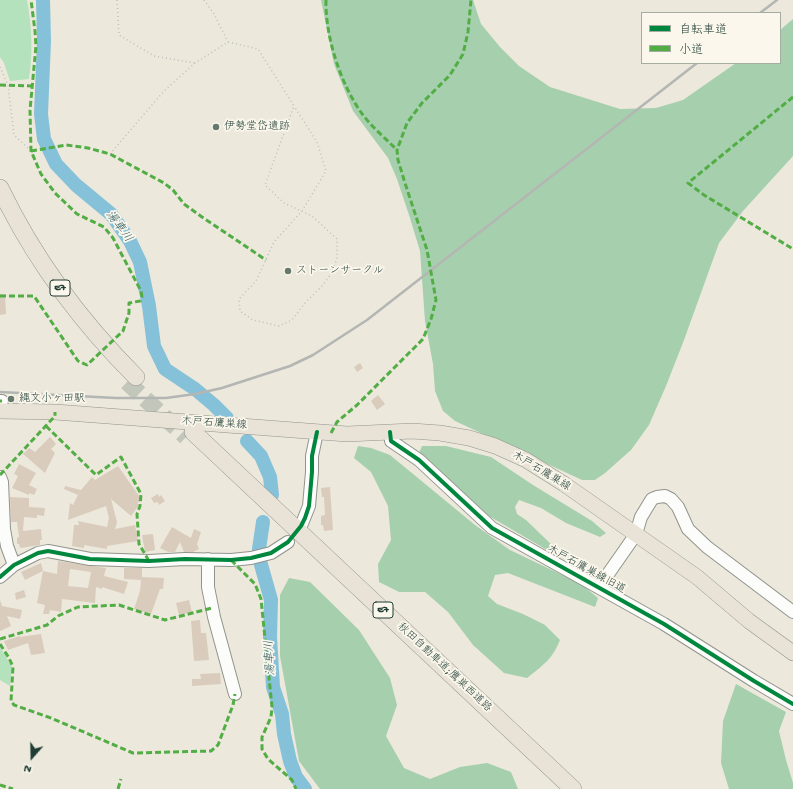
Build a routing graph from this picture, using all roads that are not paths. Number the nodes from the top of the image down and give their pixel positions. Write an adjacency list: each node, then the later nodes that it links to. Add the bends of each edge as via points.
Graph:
1 (0, 188): 2 (highway, E7, via 36,253 75,309 132,380 88,340 48,288)
2 (0, 210)
3 (1, 404): 4 (main road, 木戸石鷹巣線, via 55,412)
4 (317, 432): 5 (main road, 木戸石鷹巣線); 7 (street, via 312,456 309,506)
5 (390, 432): 8 (main road, 木戸石鷹巣線, via 440,433 496,446 539,468); 13 (street, 木戸石鷹巣線旧道, via 391,441 419,460 492,528)
6 (0, 477): 11 (street, via 4,529)
7 (301, 526)
8 (636, 534): 13 (street); 14 (street, via 641,517 652,499 665,496 678,507 688,529 706,547); 15 (main road, 木戸石鷹巣線, via 697,577 749,621)
9 (288, 542): 10 (street, via 271,553 251,558)
10 (208, 559): 11 (street, via 90,559 48,551); 16 (street, via 208,587)
11 (14, 565): 12 (street)
12 (0, 577)
13 (599, 587): 17 (street, 木戸石鷹巣線旧道)
14 (793, 612)
15 (793, 653)
16 (235, 694)
17 (793, 704)
18 (562, 789): 19 (highway, 秋田自動車道;鷹巣西道路 / E7, via 190,434)
19 (574, 789)

